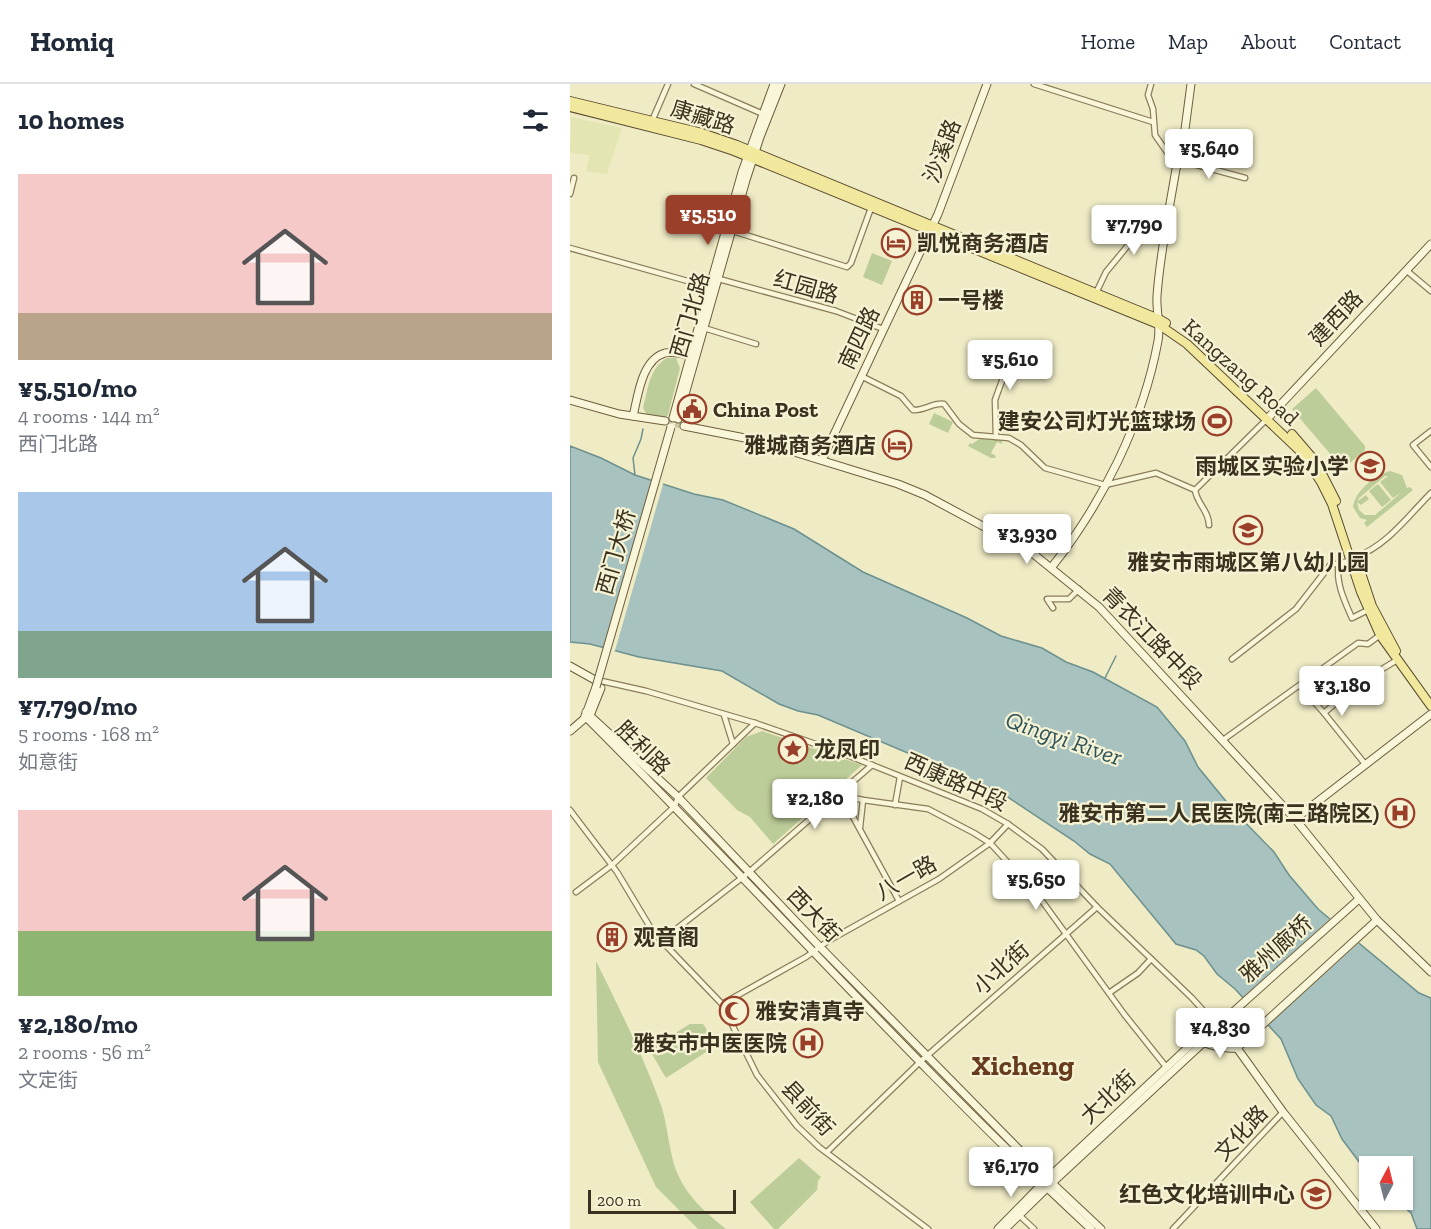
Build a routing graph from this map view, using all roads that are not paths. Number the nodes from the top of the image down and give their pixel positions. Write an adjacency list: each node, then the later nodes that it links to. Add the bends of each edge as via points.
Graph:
1 (668, 84): 13 (street)
2 (694, 84): 11 (street)
3 (774, 84): 11 (main road, 西门北路)
4 (781, 84): 14 (main road, 西门北路)
5 (987, 84): 21 (main road, 沙溪路)
6 (1034, 84): 12 (street)
7 (1151, 84): 12 (street, via 1148,94)
8 (1191, 84): 15 (main road)
9 (570, 102): 13 (main road, 康藏路)
10 (570, 107): 13 (main road, 康藏路)
11 (763, 114): 14 (main road, 西门北路)
12 (1153, 122): 15 (street, via 1155,135 1171,158)
13 (652, 124): 14 (main road, 康藏路, via 702,133)
14 (751, 155): 19 (main road, Kangzang Road); 21 (main road, Kangzang Road); 22 (main road, 西门北路); 27 (main road, 西门北路)
15 (1179, 160): 17 (street); 30 (main road, via 1157,298)
16 (574, 178): 18 (street)
17 (1245, 178)
18 (570, 194)
19 (872, 208): 21 (main road, Kangzang Road); 22 (street, via 847,268)
20 (1144, 226): 29 (street, via 1106,272)
21 (930, 228): 29 (main road, Kangzang Road); 30 (main road, Kangzang Road); 32 (main road, 南四路)
22 (732, 231): 26 (main road, 西门北路)
23 (1431, 244): 25 (main road, 建西路)
24 (570, 248): 27 (street)
25 (1406, 270): 28 (street); 39 (main road, 建西路)
26 (719, 279): 31 (main road, 西门北路); 32 (street, 红园路, via 836,311)
27 (709, 287): 35 (main road, 西门北路)
28 (1431, 291)
29 (1096, 293): 30 (main road, Kangzang Road)
30 (1159, 321): 39 (main road, Kangzang Road); 45 (main road, via 1158,341 1142,404)
31 (704, 328): 33 (street); 35 (main road, 西门北路, via 675,418)
32 (883, 329): 36 (main road, 南四路)
33 (756, 344)
34 (1015, 345): 42 (street, via 995,400)
35 (689, 355): 38 (main road, via 665,353 650,363)
36 (861, 376): 42 (street, via 901,396 913,410 944,404 973,435); 43 (main road, 南四路)
37 (570, 400): 38 (main road)
38 (633, 416): 59 (main road, 西门大桥, bridge, via 670,425)
39 (1269, 416): 46 (street); 49 (main road, Kangzang Road, via 1321,482)
40 (684, 426): 43 (main road, 青衣江路中段, via 755,440)
41 (1431, 431): 44 (street, via 1413,446)
42 (996, 436): 45 (street, via 1021,445 1045,468)
43 (822, 460): 51 (main road, 青衣江路中段, via 926,495 1022,547)
44 (1431, 467)
45 (1106, 485): 46 (street, via 1156,472); 51 (main road)
46 (1195, 490): 48 (street, via 1209,515)
47 (1431, 493): 49 (street, via 1381,542)
48 (1209, 525)
49 (1353, 559): 50 (street); 54 (main road, Kangzang Road); 61 (main road, Kangzang Road, via 1395,650)
50 (1339, 564): 54 (street, via 1339,585 1352,618); 56 (street, via 1331,564 1296,609)
51 (1052, 568): 52 (main road, 青衣江路中段)
52 (1079, 590): 53 (street, via 1069,599 1047,599); 69 (main road, 青衣江路中段)
53 (1053, 608)
54 (1368, 610): 55 (main road, Kangzang Road)
55 (1380, 635): 57 (main road, Kangzang Road); 60 (street, via 1368,644 1358,642)
56 (1232, 659)
57 (1397, 660): 62 (main road, Kangzang Road); 63 (street, via 1359,683)
58 (570, 666): 59 (main road)
59 (599, 684): 64 (main road, 西门大桥); 66 (street, 西康路中段, via 663,695)
60 (1300, 686): 63 (street); 69 (street)
61 (1431, 698)
62 (1431, 706)
63 (1324, 713): 71 (street)
64 (587, 714): 68 (main road); 75 (main road, 胜利路); 78 (main road, 胜利路)
65 (1431, 714): 71 (main road)
66 (724, 715): 67 (street, 西康路中段); 70 (street)
67 (755, 723): 70 (street); 72 (street, 西康路中段)
68 (570, 731)
69 (1223, 740): 80 (main road, 青衣江路中段)
70 (734, 744): 75 (street)
71 (1365, 764): 80 (main road)
72 (872, 765): 73 (street, 西康路中段); 74 (street)
73 (900, 777): 77 (street); 81 (street, 西康路中段, via 982,809)
74 (840, 795): 76 (street); 82 (street); 85 (street)
75 (678, 797): 78 (street); 85 (main road, 西大街)
76 (863, 800): 77 (street); 82 (street)
77 (895, 805): 83 (street, via 928,809)
78 (675, 806): 84 (street); 85 (main road, 西大街)
79 (570, 810): 84 (street, 县前街)
80 (1296, 819): 88 (main road, 青衣江路中段)
81 (1008, 824): 83 (street, 八一路); 89 (street, 西康路中段, via 1042,849)
82 (860, 827): 87 (street)
83 (990, 843): 87 (street, 八一路); 91 (street)
84 (612, 866): 86 (street); 92 (street, 县前街)
85 (745, 875): 92 (street); 93 (main road, 西大街)
86 (576, 892)
87 (899, 901): 93 (street, 八一路)
88 (1356, 902): 90 (main road, 青衣江路中段); 98 (main road, 雅州廊桥)
89 (1096, 907): 91 (street, 小北街); 94 (street, 西康路中段)
90 (1374, 922): 95 (main road, 青衣江路中段); 100 (main road, 雅州廊桥)
91 (1066, 932): 96 (street); 101 (street, 小北街)
92 (661, 941): 97 (street, 县前街)
93 (817, 950): 97 (street, 八一路); 101 (main road, 西大街); 102 (main road, 西大街)
94 (1151, 959): 96 (street); 98 (street, 西康路中段)
95 (1431, 972)
96 (1109, 993): 103 (street)
97 (722, 1004): 105 (street, 县前街, via 757,1075 797,1126)
98 (1218, 1026): 99 (street, via 1217,1038); 99 (main road, 大北街, via 1203,1026); 100 (street, 西康路中段)
99 (1204, 1042): 100 (main road); 103 (main road, 大北街)
100 (1237, 1048): 104 (main road, 西康路中段)
101 (928, 1056): 102 (street, 小北街); 106 (main road, 西大街)
102 (921, 1062): 105 (street, 小北街); 106 (main road, 西大街)
103 (1168, 1069): 106 (main road, 大北街)
104 (1283, 1112): 114 (street, 文化路); 115 (main road, 西康路中段)
105 (827, 1152): 108 (street, 县前街)
106 (1047, 1183): 107 (main road); 109 (main road); 112 (main road); 113 (main road)
107 (1019, 1215): 110 (main road); 111 (street)
108 (928, 1229)
109 (998, 1229)
110 (1005, 1229)
111 (1034, 1229)
112 (1091, 1229)
113 (1101, 1229)
114 (1173, 1229)
115 (1376, 1229)

